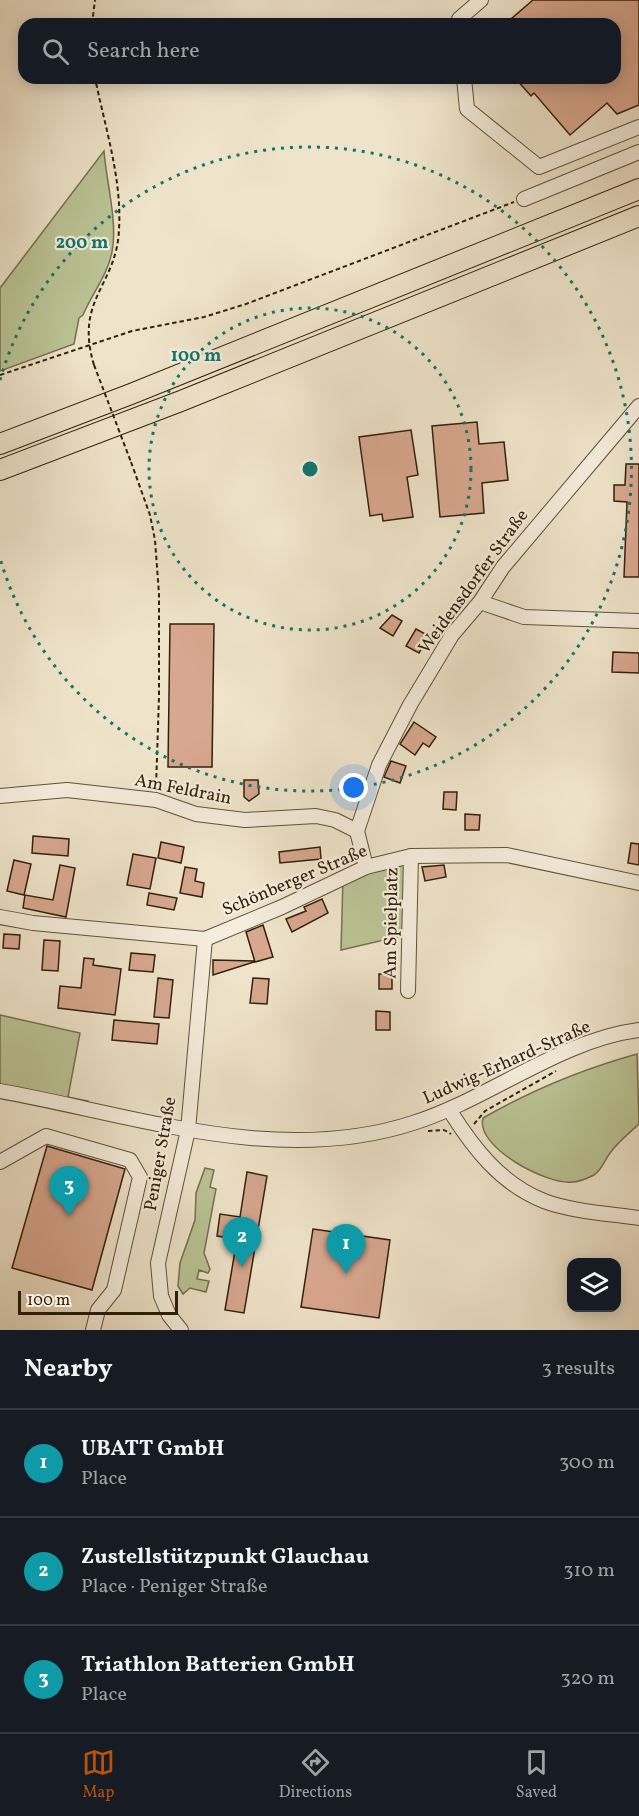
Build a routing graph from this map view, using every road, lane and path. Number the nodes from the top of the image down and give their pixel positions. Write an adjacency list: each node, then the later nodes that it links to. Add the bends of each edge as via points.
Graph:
1 (96, 0): 3 (path)
2 (481, 0): 4 (street)
3 (93, 18)
4 (460, 18)
5 (96, 84): 12 (path, via 118,195 120,227 117,251 89,314)
6 (465, 84): 7 (street, via 467,109 539,167)
7 (639, 127)
8 (639, 152): 10 (street)
9 (639, 189): 15 (highway)
10 (524, 199): 12 (path, via 246,304 132,331)
11 (639, 216): 16 (highway)
12 (88, 346): 13 (path); 20 (path, bridge, via 150,515 155,540 159,594)
13 (0, 375)
14 (639, 406): 17 (street, Weidensdorfer Straße, via 541,520)
15 (0, 444)
16 (0, 470)
17 (480, 602): 18 (street, via 524,617); 21 (street, Weidensdorfer Straße, via 452,635 391,738)
18 (639, 621)
19 (0, 796): 20 (street, Am Feldrain, via 67,790)
20 (156, 800): 21 (street, Am Feldrain, via 196,814 245,820 316,816)
21 (357, 831): 23 (street)
22 (411, 856): 23 (street, Schönberger Straße); 24 (street, Schönberger Straße, via 507,855); 27 (street, Am Spielplatz)
23 (366, 867): 26 (street, Schönberger Straße, via 282,908)
24 (639, 883)
25 (0, 918): 26 (street, Schönberger Straße)
26 (205, 939): 31 (street, Peniger Straße)
27 (408, 991)
28 (639, 1030): 30 (street, Ludwig-Erhard-Straße, via 565,1054)
29 (0, 1091): 31 (street, Ludwig-Erhard-Straße)
30 (450, 1111): 31 (street, Ludwig-Erhard-Straße, via 364,1135 304,1140); 33 (street, via 472,1147 504,1179 545,1201)
31 (188, 1130): 34 (street, Peniger Straße, via 158,1263 161,1296)
32 (0, 1162): 35 (street, via 46,1136 130,1160 140,1177 114,1290 98,1310)
33 (639, 1218)
34 (173, 1328)
35 (93, 1330)

